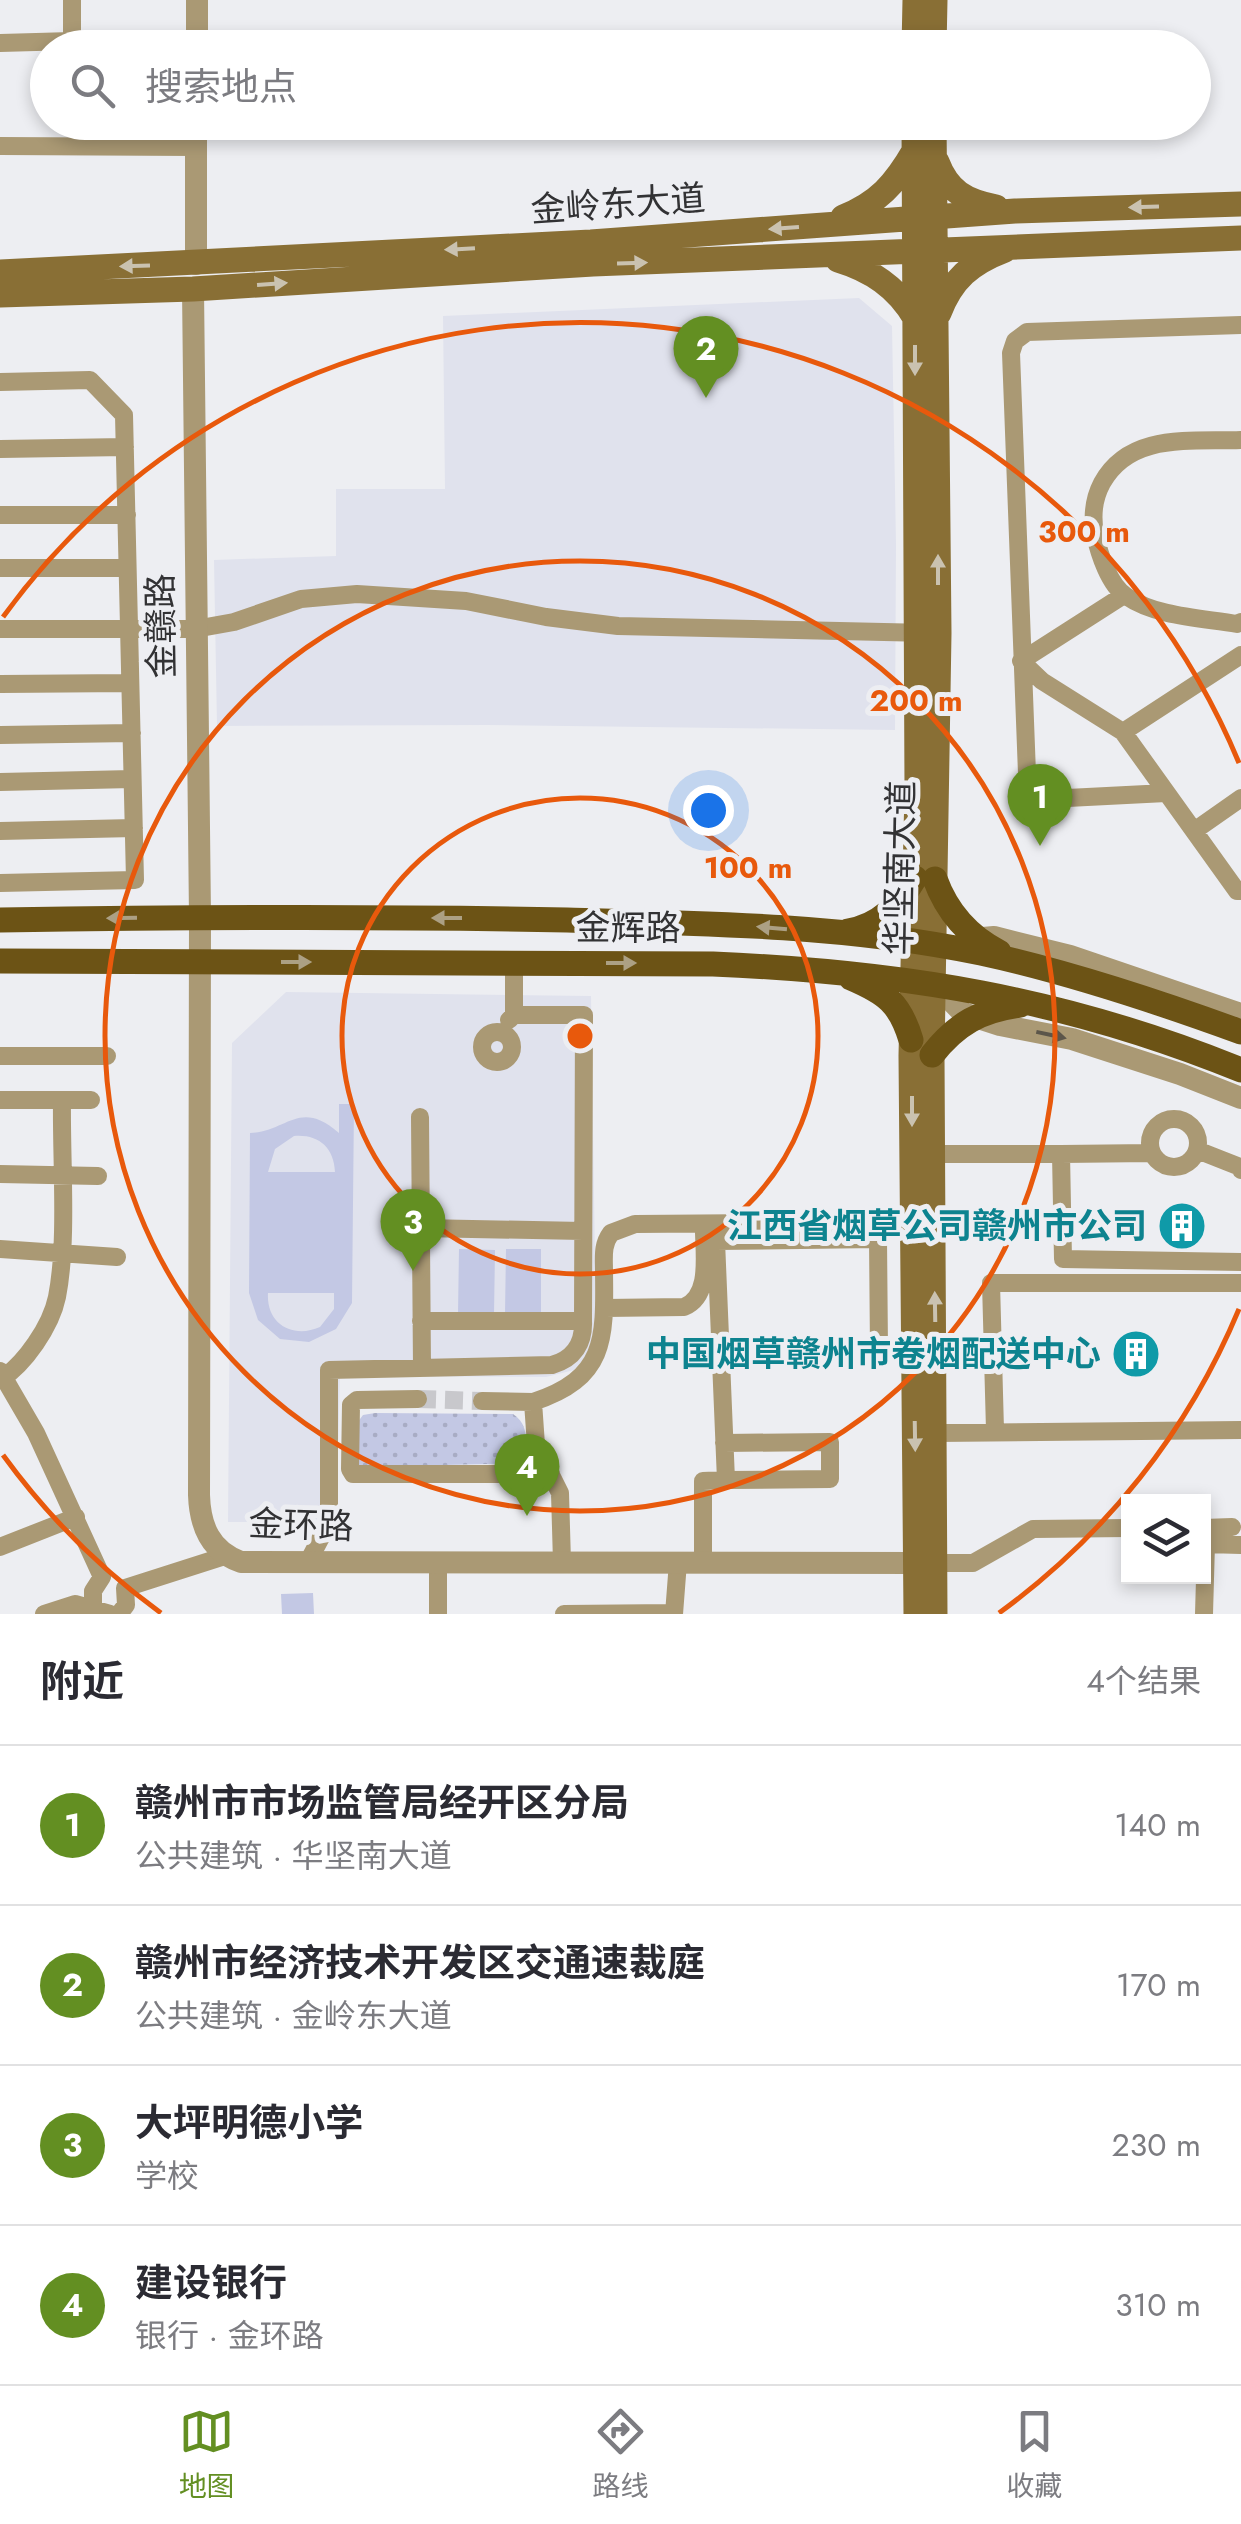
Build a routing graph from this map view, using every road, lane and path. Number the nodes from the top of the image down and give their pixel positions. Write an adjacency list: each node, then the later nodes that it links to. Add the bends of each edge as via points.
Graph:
1 (72, 0): 5 (street)
2 (197, 0): 6 (street)
3 (915, 0): 7 (main road)
4 (935, 0): 8 (main road)
5 (72, 30)
6 (197, 30)
7 (914, 30)
8 (934, 30)
9 (30, 42): 10 (street)
10 (0, 43)
11 (196, 140): 15 (street, 金赣路)
12 (920, 140): 16 (main road, 华坚南大道)
13 (928, 140): 16 (main road, 华坚南大道)
14 (0, 146): 15 (street)
15 (196, 147): 27 (street, 金赣路)
16 (924, 152): 18 (main road, via 951,190); 19 (main road, 华坚南大道); 20 (main road, via 879,199)
17 (1241, 204): 18 (main road, 金岭东大道, one-way to 18)
18 (1015, 211): 19 (main road, 金岭东大道)
19 (925, 218): 20 (main road, 金岭东大道); 23 (main road, 华坚南大道)
20 (824, 225): 24 (main road, 金岭东大道, one-way to 24)
21 (1241, 238): 22 (main road, 金岭东大道)
22 (1015, 246): 23 (main road, 金岭东大道); 29 (main road, via 960,277)
23 (925, 251): 25 (main road, 金岭东大道); 29 (main road, 华坚南大道)
24 (592, 253): 25 (main road, 金岭东大道, one-way to 25); 27 (main road, 金岭东大道)
25 (823, 256): 29 (main road, via 882,280)
26 (0, 272): 27 (main road, 金岭东大道, one-way to 26)
27 (195, 276): 28 (main road, 金岭东大道); 43 (street, 金赣路)
28 (0, 295)
29 (926, 318): 44 (main road, 华坚南大道)
30 (1241, 325): 46 (street, via 1028,332 1014,341)
31 (0, 382): 33 (street, via 90,380 124,414)
32 (1241, 440): 39 (street, via 1154,443 1130,451 1110,469 1092,518 1108,570)
33 (125, 447): 34 (street); 35 (street)
34 (0, 449)
35 (126, 514): 36 (street); 38 (street)
36 (0, 515)
37 (0, 568): 38 (street)
38 (127, 568): 42 (street)
39 (1124, 595): 40 (street, via 1166,612); 46 (street)
40 (1240, 626)
41 (0, 629): 42 (street)
42 (129, 629): 43 (street); 47 (street)
43 (196, 629): 44 (street, via 300,600 357,594 466,601 618,626); 62 (street, 金赣路)
44 (927, 633): 59 (main road, 华坚南大道)
45 (1241, 655): 49 (street)
46 (1020, 660): 49 (street); 54 (street, via 1028,800)
47 (130, 683): 48 (street); 50 (street)
48 (0, 684)
49 (1123, 732): 54 (street)
50 (132, 733): 51 (street); 52 (street)
51 (0, 734)
52 (132, 779): 53 (street); 56 (street)
53 (0, 782)
54 (1166, 793): 58 (street)
55 (1241, 798): 58 (street)
56 (134, 828): 57 (street); 60 (street, via 135,880)
57 (0, 831)
58 (1194, 831): 61 (street)
59 (925, 878): 64 (main road, via 877,922); 65 (main road); 66 (main road, 华坚南大道)
60 (0, 883)
61 (1241, 891)
62 (200, 916): 63 (main road, 金辉路, one-way to 63); 64 (main road, 金辉路, one-way to 62, via 715,924); 68 (street, 金赣路)
63 (0, 920)
64 (831, 934): 66 (main road, 金辉路)
65 (976, 938): 66 (street); 70 (main road); 74 (street, via 1070,956)
66 (924, 944): 70 (main road, 金辉路); 72 (main road, 华坚南大道)
67 (0, 961): 68 (main road, 金辉路)
68 (198, 962): 69 (main road, 金辉路, one-way to 69); 126 (street, 金环路, via 199,1513)
69 (514, 962): 71 (main road, 金辉路, one-way to 71); 75 (street)
70 (1022, 963): 78 (main road, 金辉路)
71 (827, 970): 72 (main road, 金辉路); 79 (main road, via 891,1000)
72 (923, 981): 73 (main road, 金辉路); 76 (street); 79 (main road, 华坚南大道)
73 (1034, 1004): 76 (main road); 82 (main road, 金辉路, via 1180,1045)
74 (1241, 1014)
75 (514, 1015): 77 (street); 99 (street, via 584,1015)
76 (974, 1016): 79 (main road); 83 (street, one-way to 83, via 1072,1039)
77 (498, 1032)
78 (1241, 1032)
79 (922, 1047): 90 (main road, 华坚南大道); 96 (main road, 华坚南大道, one-way to 96)
80 (0, 1056): 81 (street)
81 (108, 1056)
82 (1241, 1070)
83 (1241, 1098)
84 (0, 1100): 85 (street)
85 (62, 1100): 86 (street); 94 (street)
86 (91, 1100)
87 (420, 1117): 98 (street)
88 (1197, 1150): 89 (street, via 1178,1166 1162,1164); 89 (street, via 1193,1128 1174,1119 1154,1130); 92 (street)
89 (1152, 1152): 91 (street)
90 (933, 1154): 91 (street); 116 (main road, 华坚南大道, one-way to 90)
91 (1061, 1154): 103 (street, via 1062,1260)
92 (1241, 1170)
93 (0, 1174): 94 (street)
94 (61, 1174): 95 (street); 101 (street)
95 (98, 1176)
96 (912, 1222): 97 (street); 131 (main road, 华坚南大道, one-way to 131)
97 (704, 1224): 105 (street, via 703,1286 694,1302); 105 (street, via 635,1224 611,1233 604,1246)
98 (421, 1228): 99 (street); 106 (street)
99 (583, 1230): 107 (street)
100 (0, 1249): 101 (street)
101 (61, 1253): 102 (street); 110 (street, via 56,1299 44,1330)
102 (116, 1258)
103 (1241, 1262)
104 (1241, 1283): 114 (street, via 991,1283)
105 (605, 1308): 113 (street, via 592,1367 561,1392)
106 (421, 1320): 107 (street); 109 (street)
107 (583, 1321): 109 (street, via 574,1352 552,1366)
108 (718, 1353): 108 (street, via 878,1350 878,1239 716,1240); 117 (street)
109 (422, 1368): 127 (street, via 329,1370 329,1522)
110 (2, 1376): 120 (street)
111 (418, 1399): 118 (street, via 351,1405 353,1474)
112 (482, 1401): 113 (street)
113 (533, 1402): 118 (street, via 536,1445)
114 (995, 1430): 115 (street); 116 (street)
115 (1241, 1430)
116 (936, 1433): 131 (main road, 华坚南大道)
117 (724, 1443): 119 (street); 119 (street, via 830,1442 830,1480)
118 (552, 1474): 128 (street, via 560,1492)
119 (726, 1480): 130 (street, via 703,1481)
120 (76, 1517): 125 (street); 133 (street)
121 (1232, 1527): 123 (street)
122 (1121, 1528): 131 (street, via 1033,1529 973,1563)
123 (1211, 1528)
124 (1241, 1545): 143 (street, via 1206,1544)
125 (0, 1547)
126 (226, 1556): 127 (street, 金环路); 134 (street)
127 (308, 1562): 132 (street, 金环路)
128 (562, 1562): 129 (street, 金环路); 132 (street, 金环路)
129 (678, 1562): 130 (street, 金环路); 140 (street)
130 (703, 1562): 131 (street, 金环路)
131 (926, 1563): 141 (main road, 华坚南大道); 142 (main road, 华坚南大道)
132 (438, 1564): 138 (street)
133 (102, 1576): 134 (street, via 112,1575); 135 (street, via 93,1591)
134 (125, 1588): 137 (street)
135 (102, 1612): 136 (street, via 75,1604)
136 (44, 1614)
137 (119, 1614)
138 (438, 1614)
139 (564, 1614): 140 (street)
140 (674, 1614)
141 (916, 1614)
142 (935, 1614)
143 (1204, 1614)

